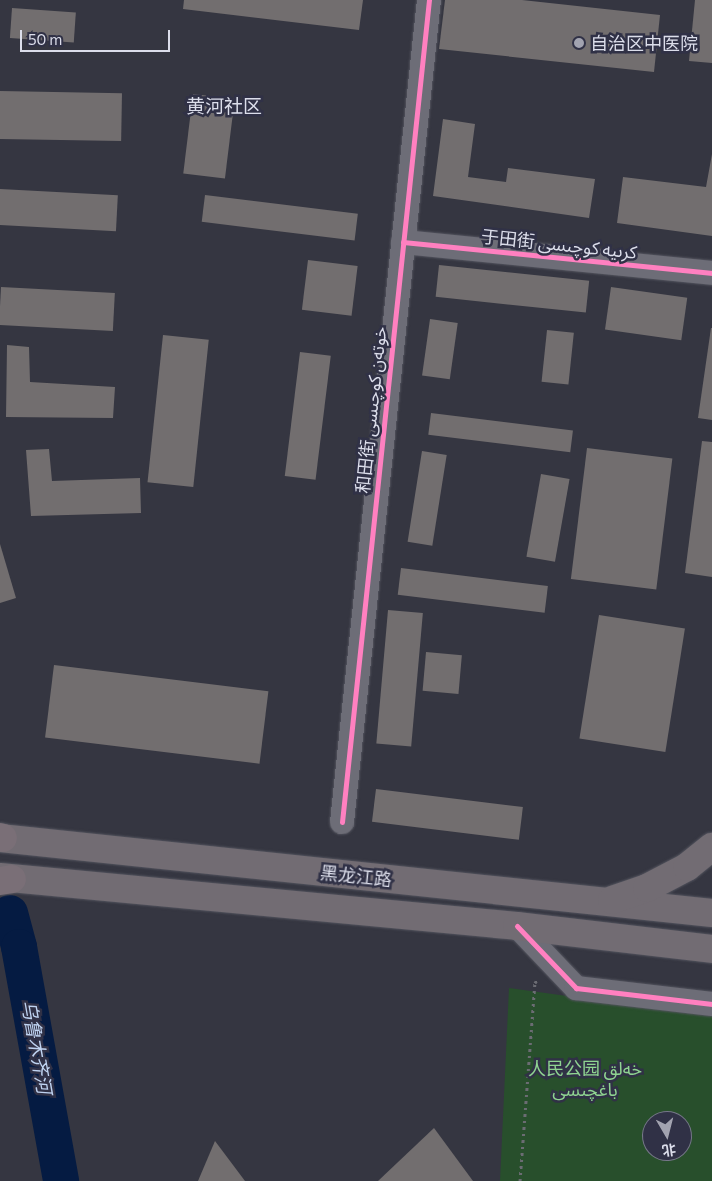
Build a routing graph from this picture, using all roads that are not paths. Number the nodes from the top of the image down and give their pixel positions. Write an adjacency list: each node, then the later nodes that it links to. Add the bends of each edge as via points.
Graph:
1 (429, 0): 2 (street, 和田街 خوتەن كوچىسى)
2 (403, 242): 3 (street, 于田街 كرىيە كوچىسى); 4 (street, 和田街 خوتەن كوچىسى)
3 (712, 273)
4 (342, 822)
5 (1, 838): 8 (main road, 黑龙江路)
6 (712, 847): 8 (main road, via 686,867 648,888)
7 (4, 879): 10 (main road, 黑龙江路)
8 (606, 903): 9 (main road, 黑龙江路)
9 (712, 913)
10 (517, 926): 11 (main road, 黑龙江路); 12 (street, via 576,988)
11 (712, 949)
12 (712, 1004)

